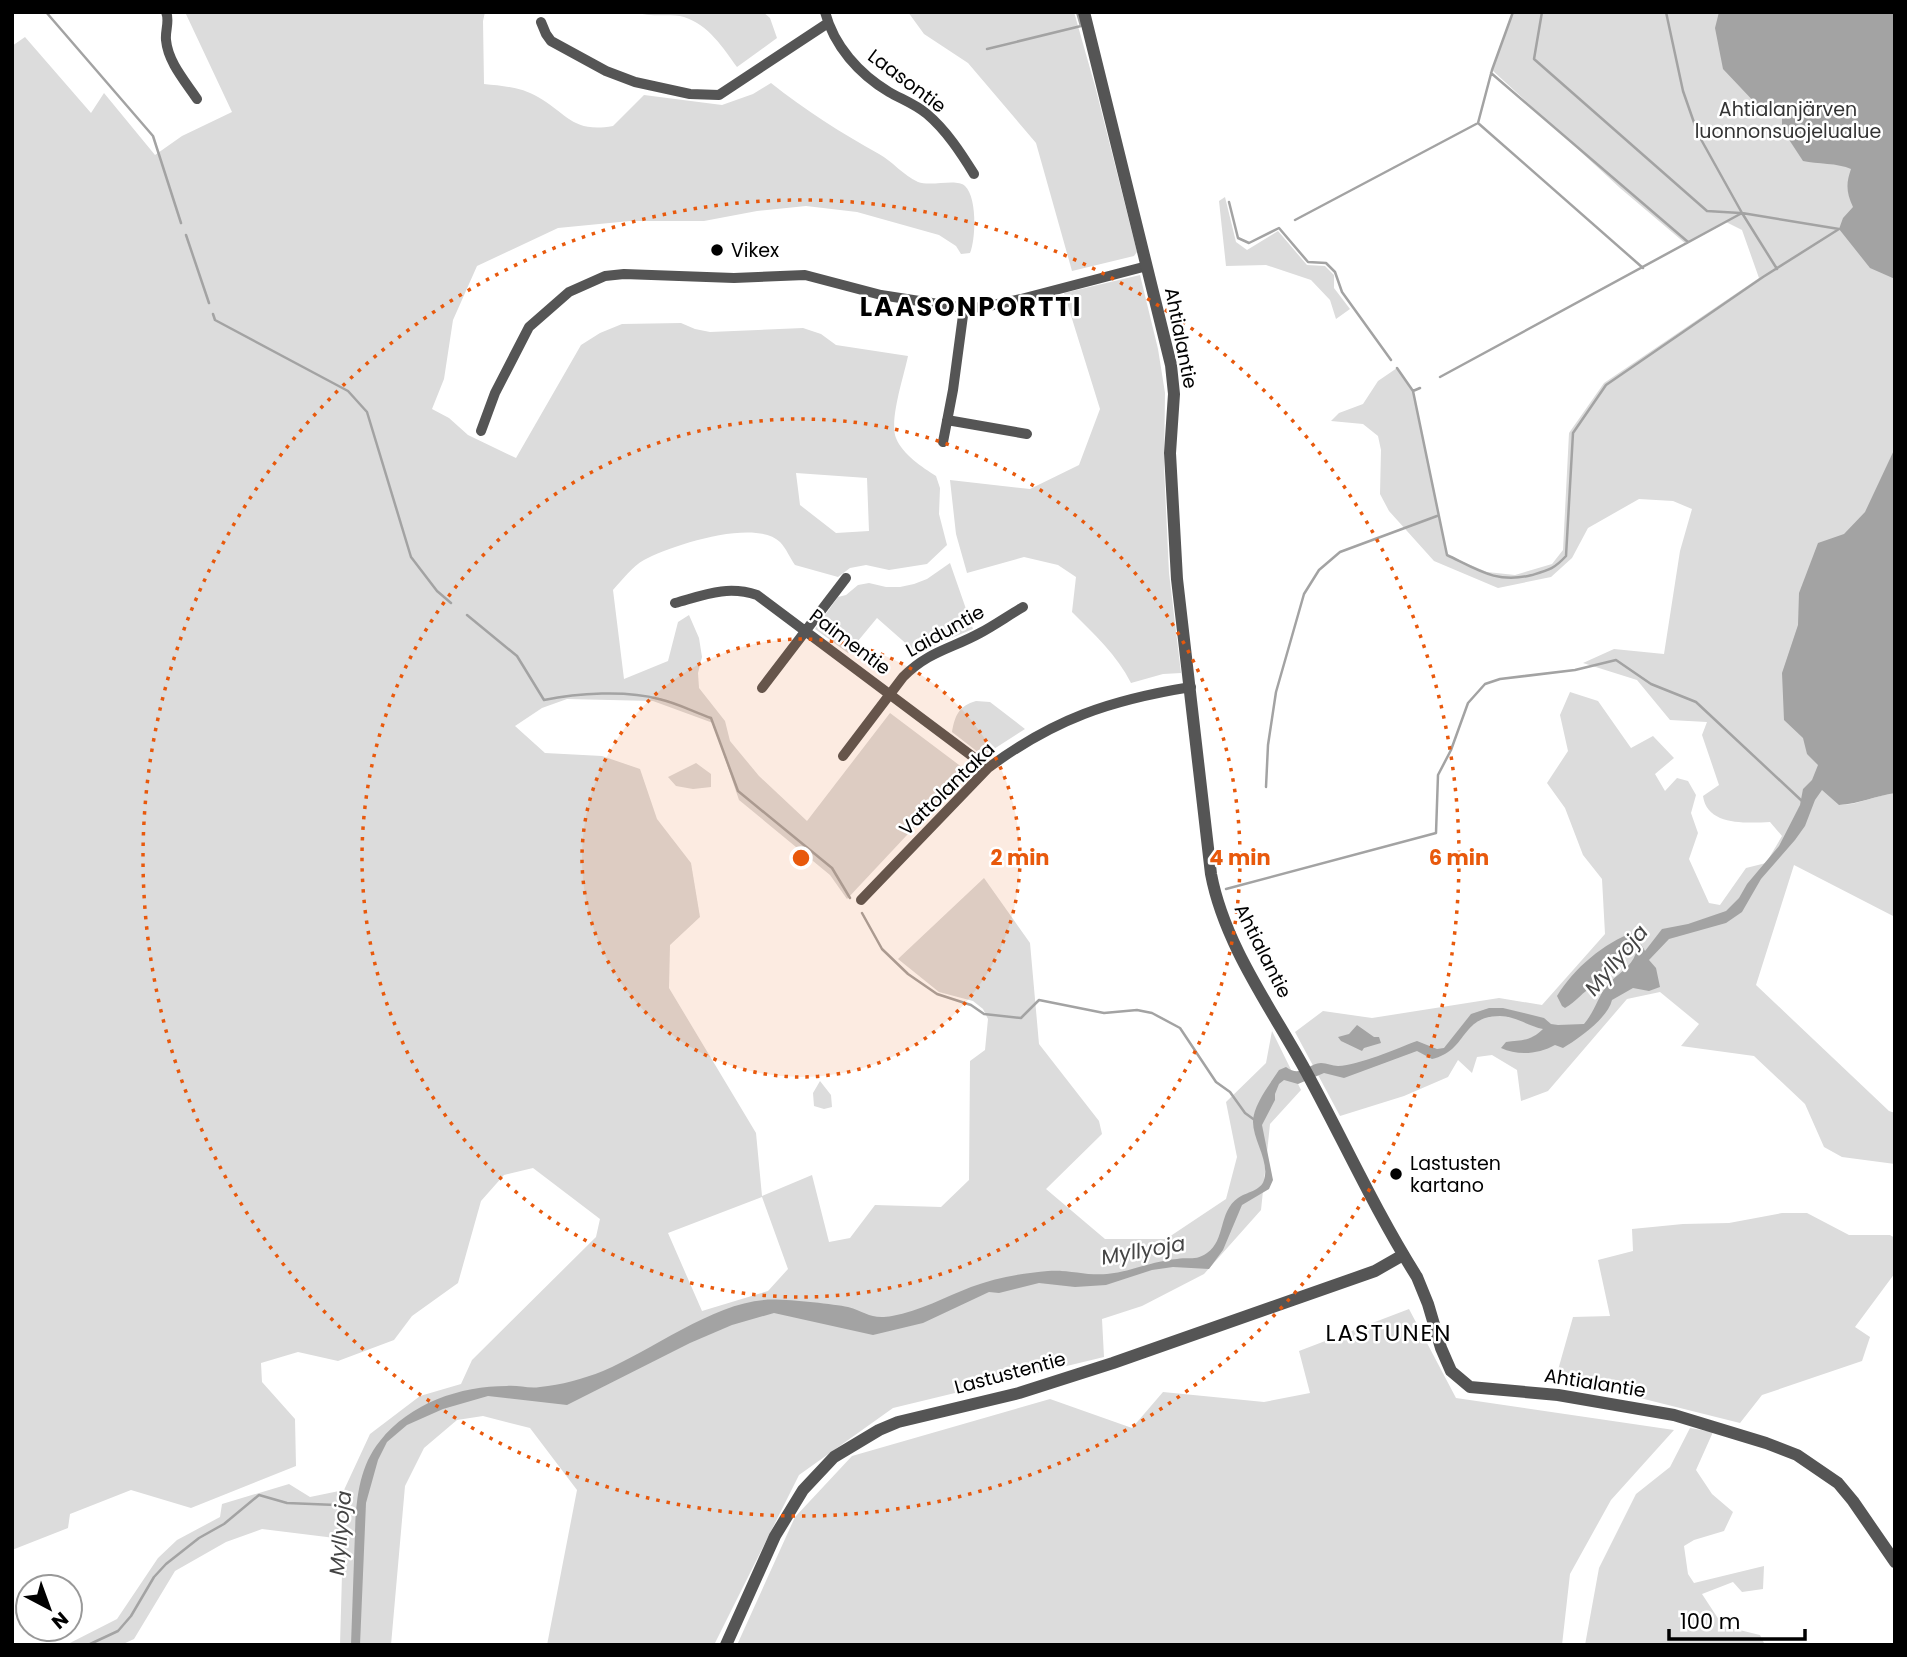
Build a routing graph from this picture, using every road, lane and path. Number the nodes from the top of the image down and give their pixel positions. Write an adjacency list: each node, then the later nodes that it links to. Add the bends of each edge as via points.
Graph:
1 (166, 12): 5 (street, via 169,55)
2 (1084, 12): 7 (street, Ahtialantie)
3 (826, 17): 4 (street, via 719,95 662,89 606,71 551,41); 6 (street, Laasontie, via 854,64 877,84 930,116)
4 (541, 22)
5 (197, 99)
6 (974, 174)
7 (1147, 266): 8 (street, via 1021,299); 17 (street, Ahtialantie, via 1171,365 1177,579)
8 (964, 308): 9 (street); 10 (street, via 881,295 805,275 604,276 564,295 529,327)
9 (947, 419): 11 (street); 12 (street)
10 (481, 431)
11 (1027, 434)
12 (943, 442)
13 (846, 578): 16 (street)
14 (675, 603): 16 (street, Paimentie, via 741,590 757,595)
15 (1023, 607): 19 (street, Laiduntie, via 923,660)
16 (806, 630): 18 (street); 19 (street, Paimentie)
17 (1191, 687): 21 (street, Vattolantaka, via 1139,695 1072,718); 23 (street, Ahtialantie, via 1216,900)
18 (762, 688)
19 (890, 694): 20 (street, Laiduntie); 21 (street, Paimentie)
20 (843, 755)
21 (988, 768): 22 (street, Vattolantaka)
22 (861, 900)
23 (1403, 1255): 24 (street, Ahtialantie, via 1423,1290 1451,1371 1471,1387 1558,1395 1674,1415 1797,1455 1838,1483); 25 (street, Lastustentie, via 1375,1271 1113,1363 879,1430 834,1457 803,1490 775,1536)
24 (1895, 1562)
25 (726, 1645)

